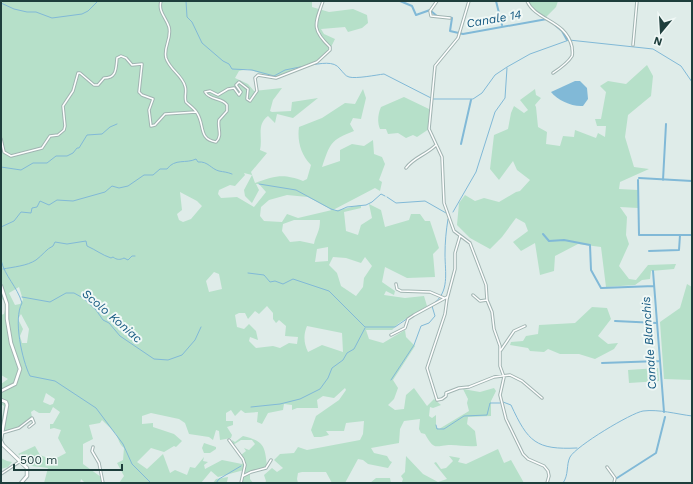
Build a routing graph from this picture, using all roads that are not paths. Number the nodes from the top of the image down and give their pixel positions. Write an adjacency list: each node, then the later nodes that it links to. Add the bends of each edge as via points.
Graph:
1 (161, 1): 10 (street, via 160,8 170,35 166,58 186,88 186,102)
2 (323, 1): 10 (street, via 316,20 316,30 330,47 328,53 310,65 276,78 258,76 255,80 257,91 250,101 247,99 248,89 239,82 236,85 242,92 239,95 234,88 218,95 206,91 205,93 214,100 226,102 227,105 219,120 217,141 206,139)
3 (437, 1): 7 (street, via 430,11 431,16)
4 (469, 1): 12 (street, via 460,33 439,60 433,74 428,122)
5 (527, 1): 9 (street, via 533,10 559,27 570,40 573,53)
6 (637, 1): 8 (street)
7 (450, 18)
8 (633, 45)
9 (553, 74)
10 (196, 112): 11 (street, via 165,114 151,126 149,110 153,99 139,92 142,64 132,65 120,56 117,58 113,76 104,78 98,85 94,85 78,73 73,91 63,106 64,130 58,135 50,136 42,148 10,156 4,152)
11 (1, 139)
12 (436, 145): 13 (street, via 428,153 414,158); 14 (street, via 442,157 444,203 454,231)
13 (406, 168)
14 (460, 236): 19 (street); 20 (street, via 474,249 486,285)
15 (396, 284): 18 (street, via 396,289 401,291 430,292)
16 (1, 286): 25 (street, via 8,304 7,319 20,369 15,384)
17 (472, 295): 20 (street, via 480,301)
18 (442, 297): 19 (street); 22 (street, via 432,306 408,319 405,328)
19 (447, 297): 24 (street, via 427,368 437,400 459,388)
20 (487, 300): 23 (street)
21 (524, 326): 23 (street, via 514,331)
22 (391, 335)
23 (500, 350): 24 (street)
24 (503, 375): 26 (street, via 518,378); 41 (street, via 500,394 511,434 525,456 547,469 550,476)
25 (1, 390)
26 (542, 398)
27 (1, 400): 29 (street, via 7,403)
28 (29, 427): 29 (street, via 34,424 32,418 18,428)
29 (2, 433): 30 (street)
30 (1, 440): 34 (street)
31 (229, 440): 37 (street, via 243,459)
32 (93, 447): 39 (street, via 92,452 99,464)
33 (271, 460): 37 (street, via 266,468)
34 (20, 462): 36 (street); 38 (street, via 28,472)
35 (607, 467): 42 (street, via 615,478)
36 (1, 474)
37 (243, 476): 40 (street)
38 (21, 483)
39 (103, 483)
40 (241, 483)
41 (548, 483)
42 (614, 483)

